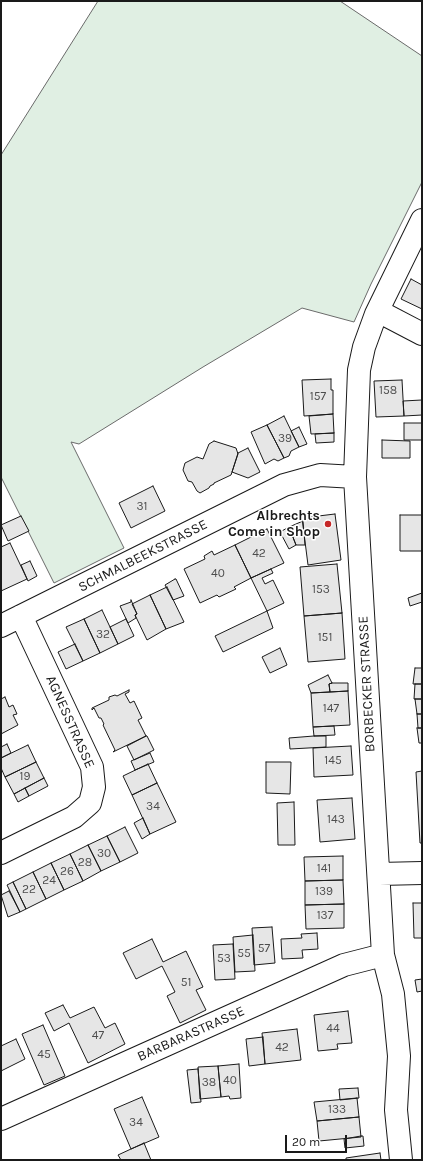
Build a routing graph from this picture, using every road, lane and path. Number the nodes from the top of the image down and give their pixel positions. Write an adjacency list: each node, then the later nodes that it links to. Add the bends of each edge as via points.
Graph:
1 (422, 220): 2 (street, BORBECKER STRASSE)
2 (378, 311): 3 (street); 4 (street, BORBECKER STRASSE, via 364,347 359,370)
3 (422, 334)
4 (355, 477): 5 (street, SCHMALBEEKSTRASSE, via 320,475 284,485); 9 (street, BORBECKER STRASSE)
5 (21, 616): 6 (street, SCHMALBEEKSTRASSE); 7 (street, AGNESSTRASSE, via 92,767 94,788 90,803 74,817)
6 (1, 626)
7 (1, 853)
8 (422, 873): 9 (street)
9 (379, 874): 10 (street, BORBECKER STRASSE)
10 (383, 955): 11 (street, BARBARASTRASSE, via 344,965); 12 (street, BORBECKER STRASSE, via 394,994 399,1056 396,1110)
11 (1, 1119)
12 (402, 1160)

